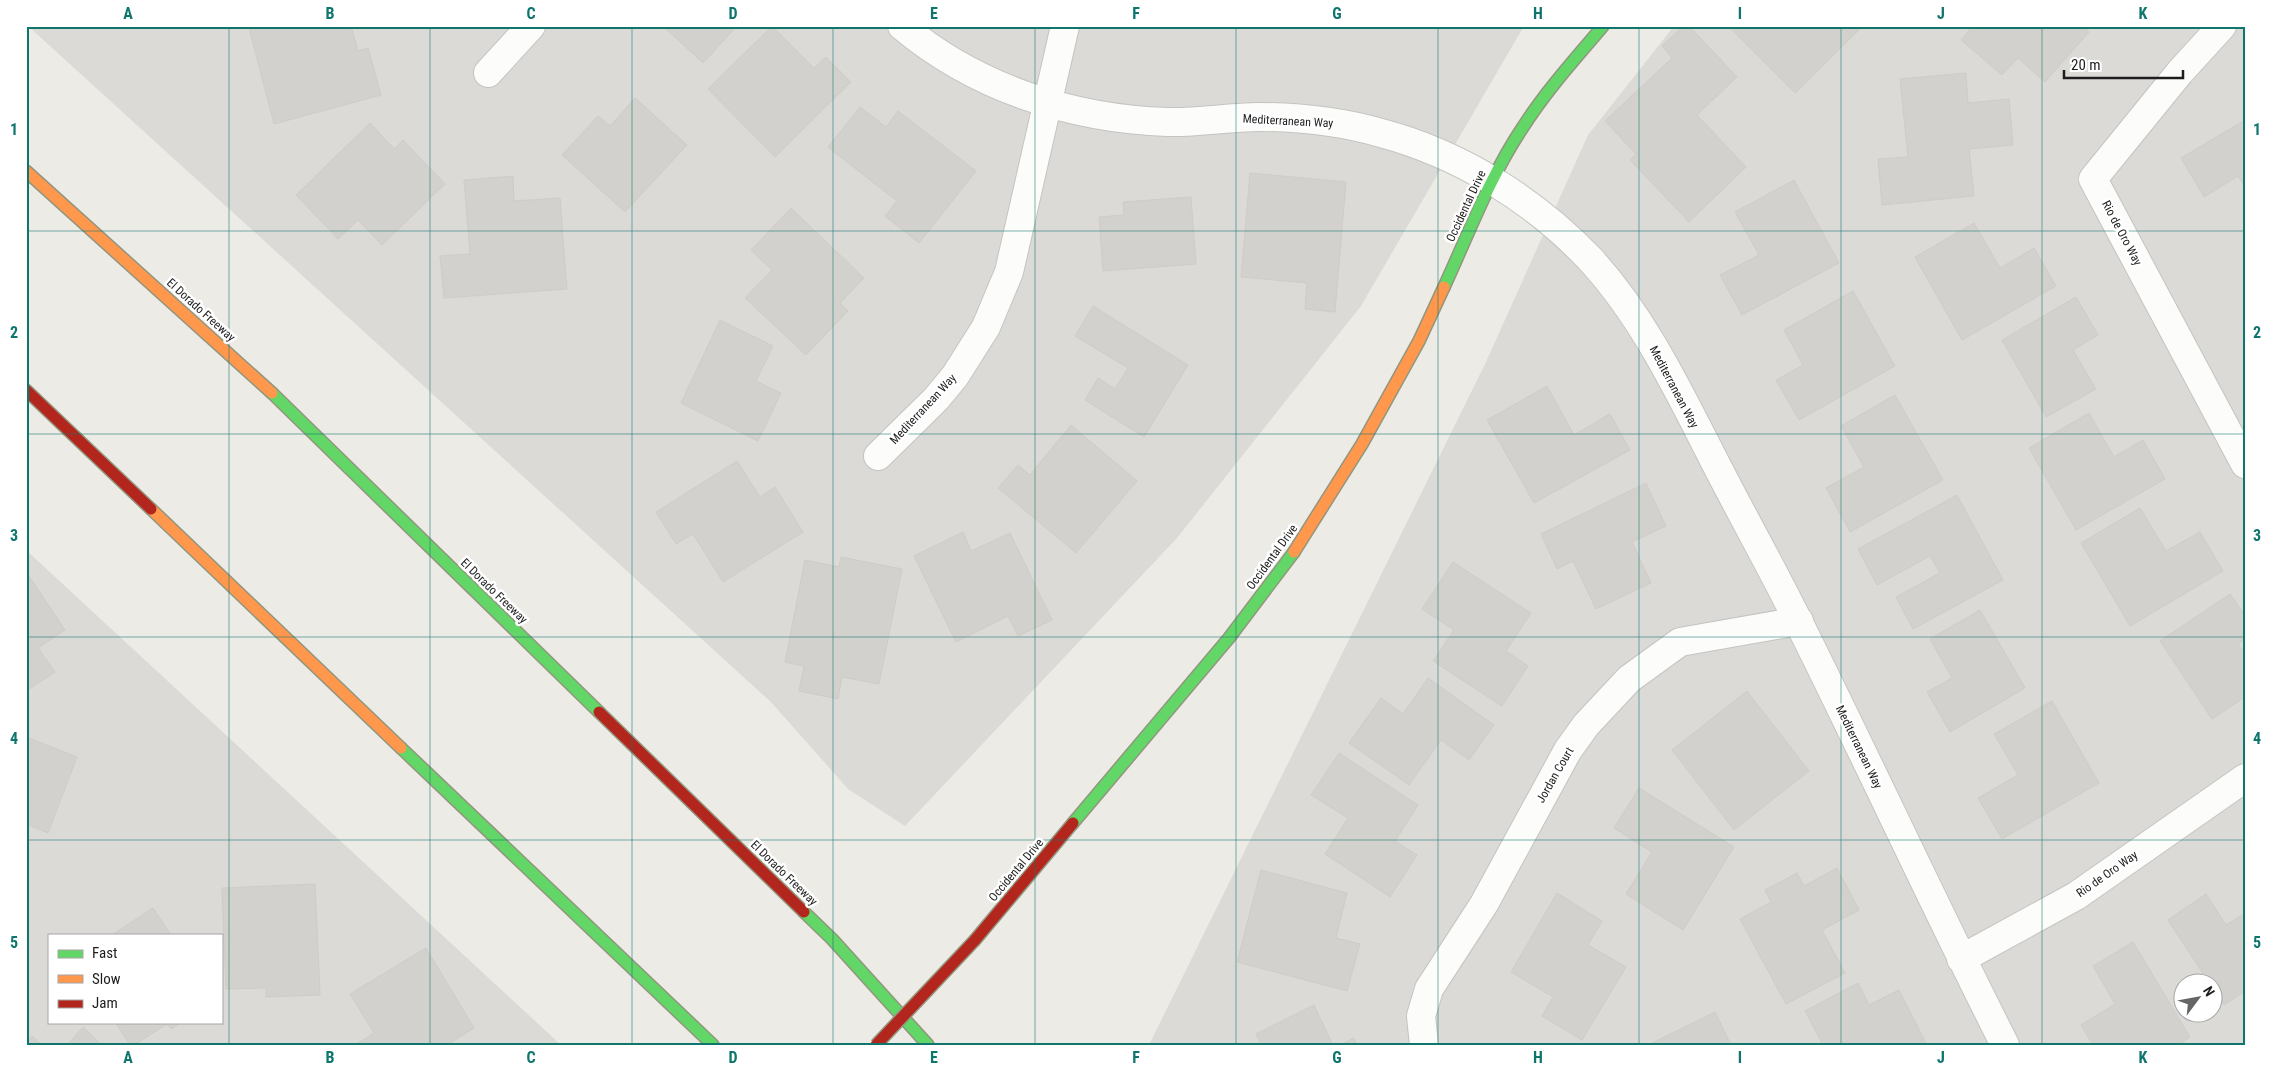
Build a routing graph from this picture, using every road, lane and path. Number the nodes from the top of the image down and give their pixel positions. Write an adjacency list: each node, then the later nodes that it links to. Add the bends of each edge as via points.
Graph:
1 (531, 26): 6 (street)
2 (902, 26): 7 (street, Mediterranean Way, via 929,48 981,77)
3 (1065, 26): 7 (street, Mediterranean Way)
4 (1603, 26): 9 (main road, Occidental Drive, via 1544,97 1522,128)
5 (2222, 26): 12 (street, Rio de Oro Way, via 2094,178)
6 (488, 73)
7 (1048, 104): 9 (street, Mediterranean Way, via 1110,117 1170,122 1259,117 1321,120 1381,133 1440,153); 11 (street, Mediterranean Way, via 1009,272 986,327 936,399)
8 (26, 171): 18 (main road, El Dorado Freeway, via 254,376 832,939)
9 (1493, 180): 13 (street, Mediterranean Way, via 1546,217 1590,260 1629,308 1661,360); 17 (main road, Occidental Drive, bridge, via 1419,341 1362,444 1300,544 1229,638 974,940)
10 (26, 390): 16 (main road)
11 (878, 456)
12 (2245, 464)
13 (1799, 621): 15 (street, Mediterranean Way); 19 (street, Jordan Court, via 1680,642 1629,679 1586,725 1568,750 1484,904 1429,989 1421,1016)
14 (2245, 778): 15 (street, Rio de Oro Way, via 2076,896)
15 (1961, 959): 20 (street, Mediterranean Way)
16 (713, 1045)
17 (876, 1045)
18 (928, 1045)
19 (1424, 1045)
20 (2006, 1045)

